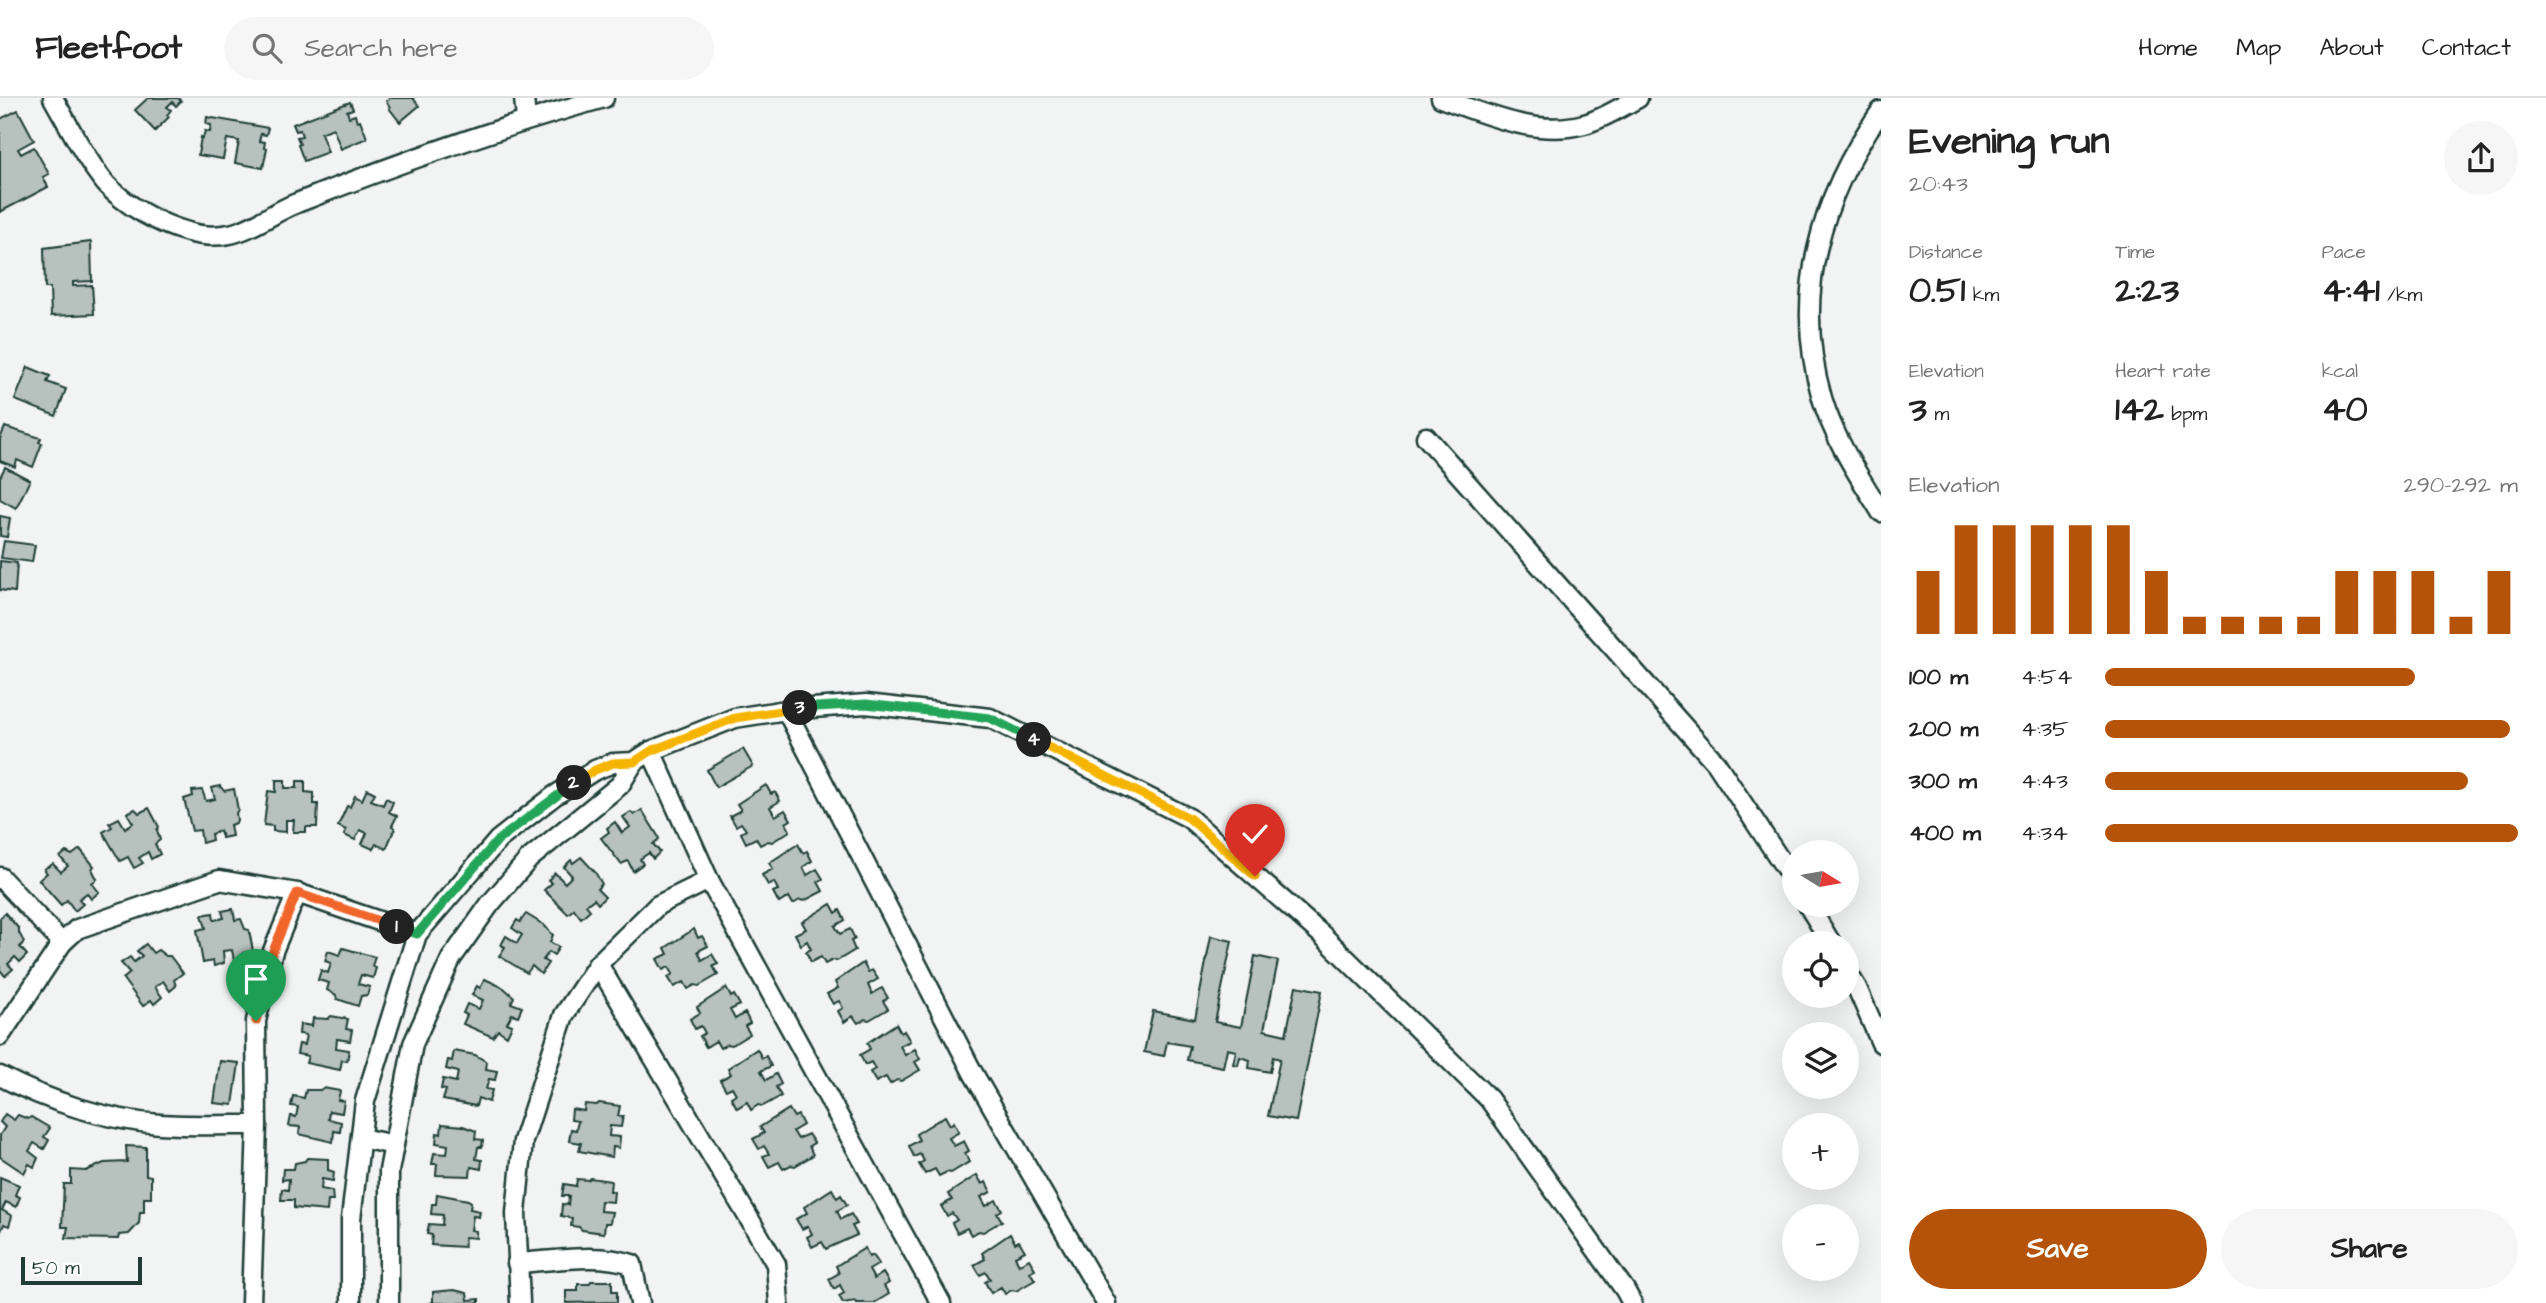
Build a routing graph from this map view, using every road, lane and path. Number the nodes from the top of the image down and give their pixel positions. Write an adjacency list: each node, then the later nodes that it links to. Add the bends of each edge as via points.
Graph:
1 (53, 98): 7 (street, via 106,183 126,201 189,233 216,236 240,231 293,204)
2 (524, 98): 7 (street)
3 (604, 98): 7 (street)
4 (1441, 98): 5 (street, via 1512,122 1570,127 1605,116)
5 (1638, 98)
6 (1881, 111): 9 (street, via 1836,188 1815,253 1808,305 1823,400 1844,451)
7 (526, 120)
8 (1426, 437): 13 (street, via 1716,763)
9 (1881, 512)
10 (786, 709): 11 (street, via 735,718); 35 (street, via 973,1073); 36 (street, via 866,704 990,718 1189,818 1321,934 1489,1099)
11 (651, 751): 12 (street); 15 (street)
12 (634, 762): 17 (street, via 595,770 498,840); 26 (street, via 620,785 529,859 451,959 413,1044)
13 (1782, 863)
14 (0, 877): 18 (street)
15 (709, 880): 19 (street, via 658,905); 34 (street)
16 (297, 893): 17 (street); 18 (street, via 219,880 77,929); 24 (street, via 273,951 256,1021)
17 (417, 934): 25 (street, via 365,1101)
18 (62, 943): 21 (street)
19 (598, 964): 27 (street, via 564,1015 523,1141); 28 (street, via 776,1264)
20 (1859, 993): 22 (street)
21 (0, 1036)
22 (1881, 1043)
23 (0, 1076): 24 (street, via 36,1094 121,1118 159,1124)
24 (257, 1125): 29 (street)
25 (361, 1138): 26 (street); 30 (street, via 351,1219)
26 (394, 1145): 31 (street, via 389,1171)
27 (517, 1263): 32 (street); 33 (street, via 604,1258 632,1264)
28 (783, 1299)
29 (251, 1303)
30 (351, 1303)
31 (389, 1303)
32 (520, 1303)
33 (640, 1303)
34 (941, 1303)
35 (1105, 1303)
36 (1632, 1303)

